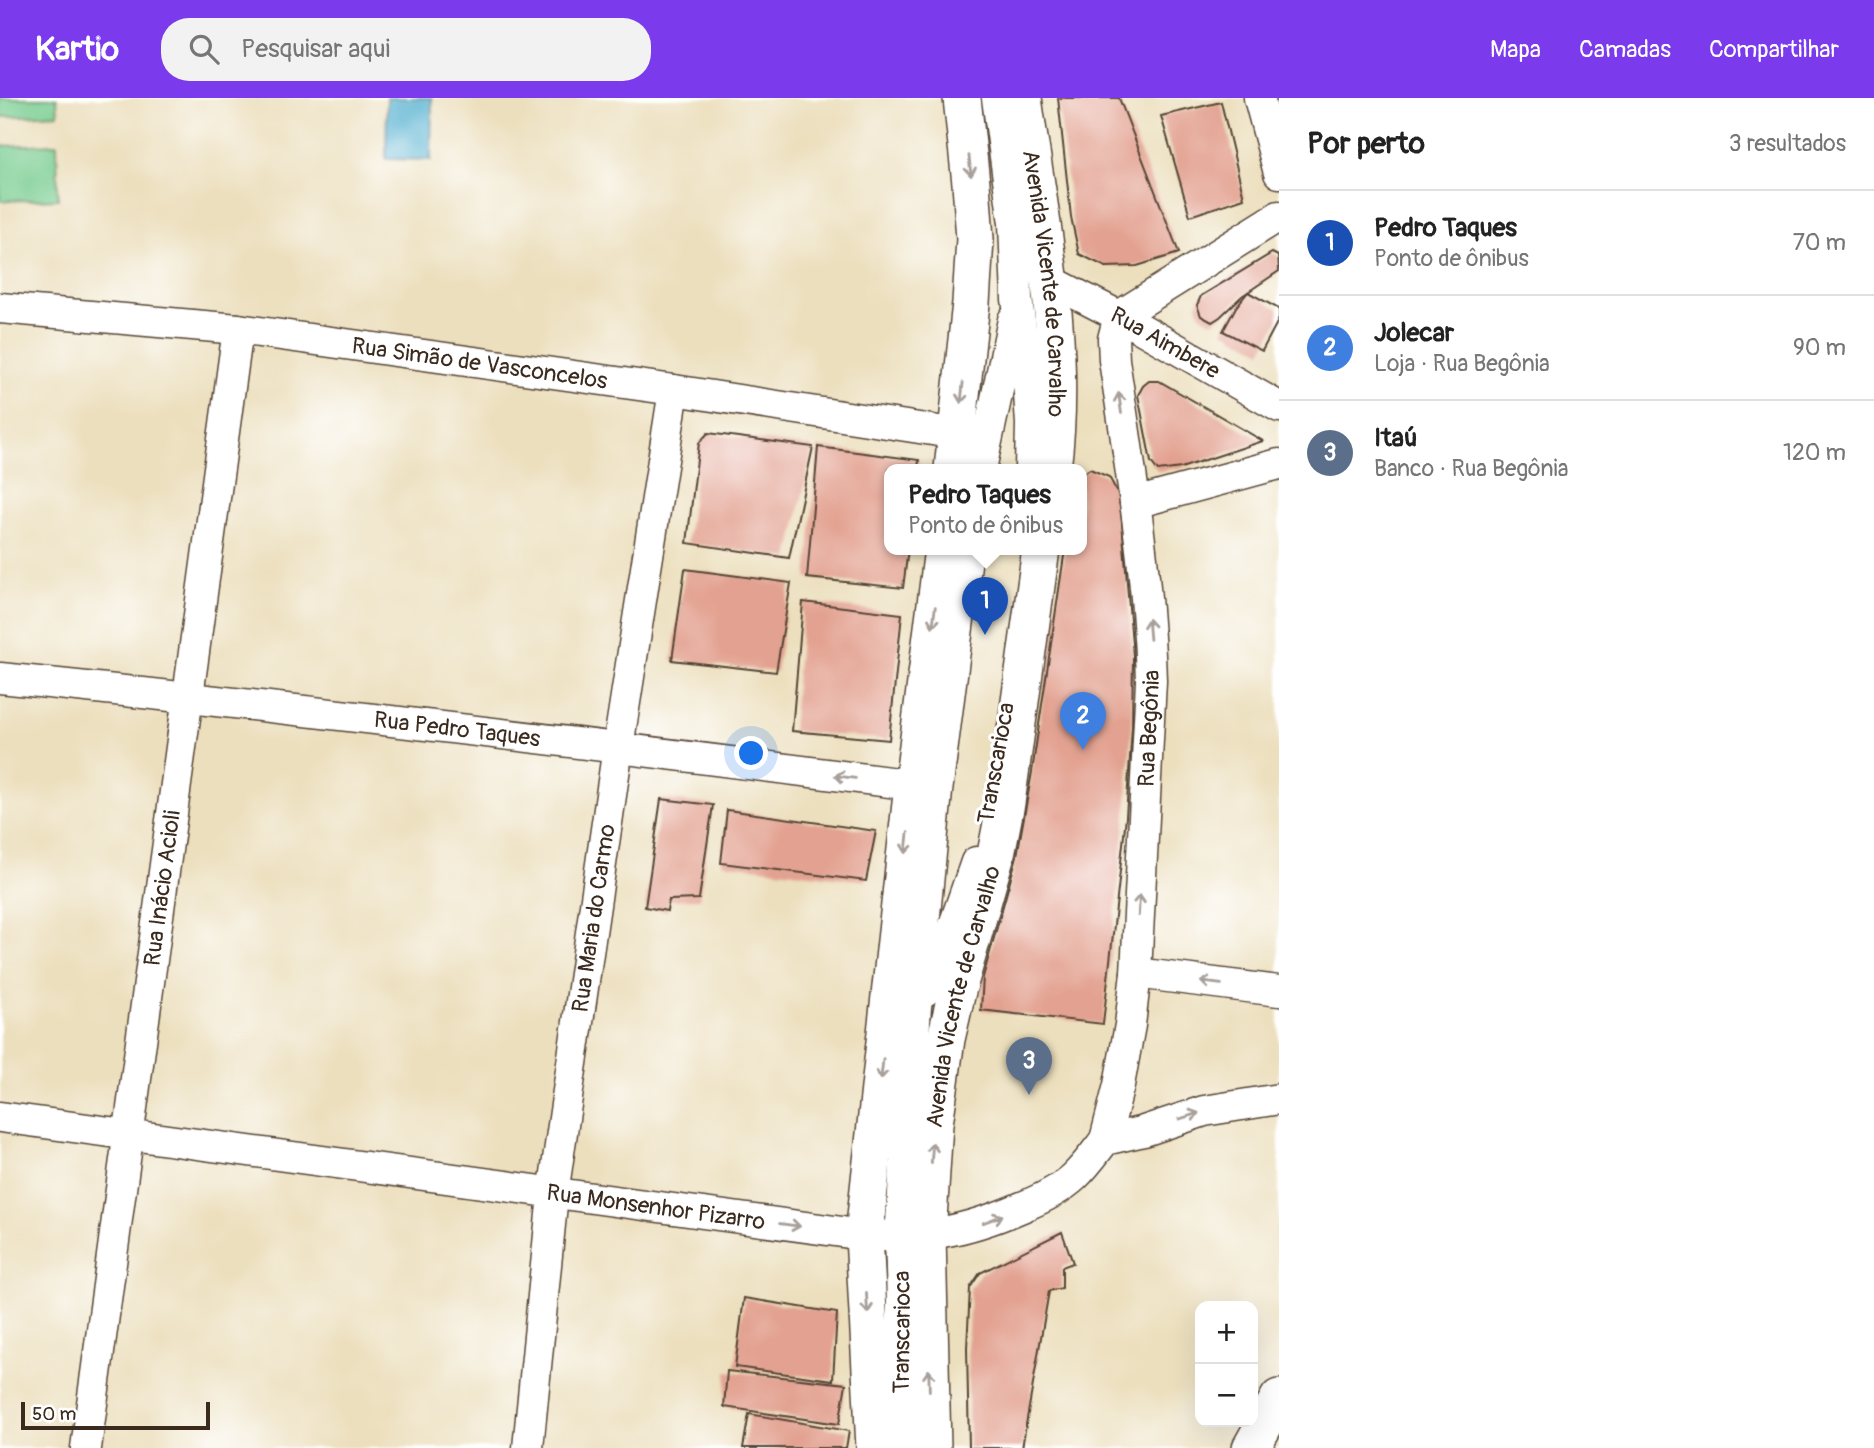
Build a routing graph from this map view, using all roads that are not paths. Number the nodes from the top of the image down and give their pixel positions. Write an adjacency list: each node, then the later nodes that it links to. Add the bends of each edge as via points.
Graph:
1 (962, 98): 14 (main road, one-way to 14, via 975,239)
2 (996, 98): 8 (street, via 1014,223)
3 (1023, 98): 7 (main road, Avenida Vicente de Carvalho)
4 (1259, 98): 5 (street)
5 (1279, 173)
6 (1279, 216): 10 (street)
7 (1051, 281): 10 (street, Rua Aimbere); 17 (main road, Avenida Vicente de Carvalho, via 1058,393)
8 (1017, 299): 15 (street); 16 (street, via 1029,402)
9 (0, 309): 11 (street, Rua Simão de Vasconcelos)
10 (1119, 316): 13 (street, Rua Aimbere); 19 (street, Rua Begônia, one-way to 10, via 1114,360)
11 (238, 329): 12 (street, Rua Simão de Vasconcelos); 25 (street, Rua Inácio Acioli)
12 (674, 390): 14 (street, Rua Simão de Vasconcelos); 26 (street, Rua Maria do Carmo)
13 (1279, 407)
14 (956, 452)
15 (982, 464)
16 (1030, 464)
17 (1052, 464)
18 (1279, 464): 19 (street)
19 (1135, 503): 28 (street, Rua Begônia, one-way to 19, via 1151,681)
20 (942, 555): 27 (main road, one-way to 27)
21 (967, 555): 30 (street, Transcarioca)
22 (1023, 555): 30 (street, Transcarioca, via 1016,637 986,826 953,928)
23 (1040, 555): 37 (main road, Avenida Vicente de Carvalho, one-way to 23, via 946,1039 1001,829)
24 (0, 678): 25 (street, Rua Pedro Taques)
25 (186, 697): 26 (street, Rua Pedro Taques); 33 (street, Rua Inácio Acioli)
26 (618, 747): 27 (street, Rua Pedro Taques, one-way to 26); 35 (street, Rua Maria do Carmo)
27 (913, 785): 36 (main road, one-way to 36)
28 (1136, 973): 29 (street, one-way to 28); 34 (street, Rua Begônia, via 1130,1026)
29 (1279, 991)
30 (916, 1007): 37 (street, Transcarioca)
31 (1279, 1099): 34 (street, one-way to 31, via 1203,1111)
32 (0, 1117): 33 (street, Rua Monsenhor Pizarro)
33 (130, 1136): 35 (street, Rua Monsenhor Pizarro); 39 (street, Rua Inácio Acioli)
34 (1105, 1140): 37 (street, Rua Monsenhor Pizarro, one-way to 34, via 973,1227 1036,1201 1071,1179)
35 (553, 1194): 36 (street, Rua Monsenhor Pizarro, one-way to 36); 40 (street, Rua Maria do Carmo)
36 (864, 1235): 37 (street, Rua Monsenhor Pizarro); 41 (main road, one-way to 41)
37 (913, 1236): 42 (street, Transcarioca, via 902,1302); 43 (main road, Avenida Vicente de Carvalho, one-way to 37)
38 (1279, 1400): 44 (main road)
39 (86, 1448)
40 (528, 1448)
41 (875, 1448)
42 (900, 1448)
43 (932, 1448)
44 (1251, 1448)

